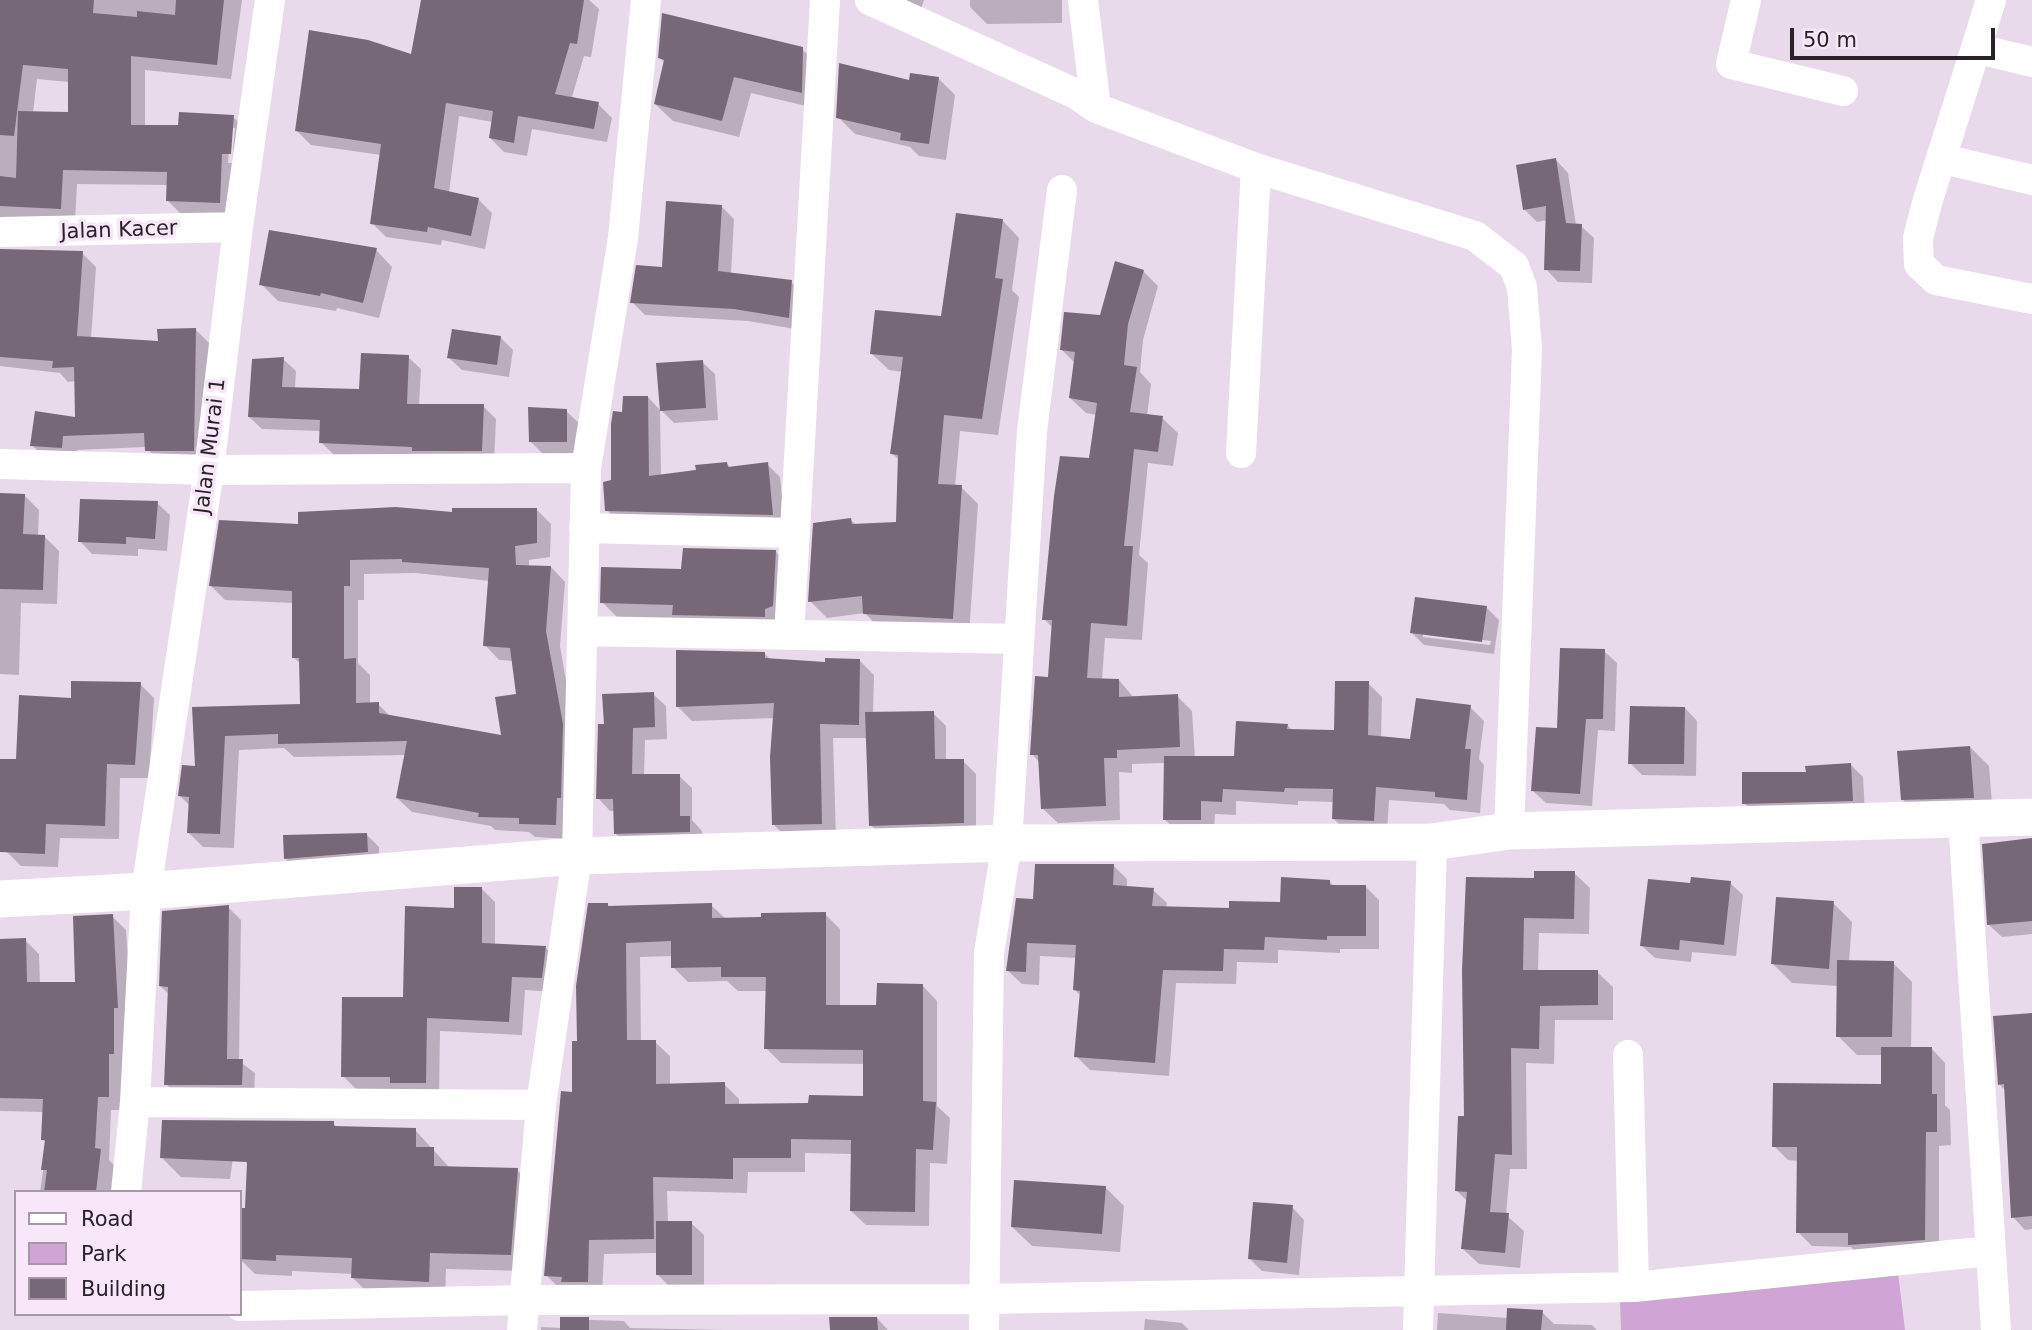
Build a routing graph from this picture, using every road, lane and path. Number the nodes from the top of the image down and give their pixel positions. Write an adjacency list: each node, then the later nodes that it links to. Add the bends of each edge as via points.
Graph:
1 (270, 0): 16 (street, Jalan Murai 1)
2 (646, 0): 21 (street, via 623,238)
3 (825, 0): 24 (street)
4 (870, 0): 11 (street, via 1076,94)
5 (1083, 0): 11 (street)
6 (1746, 0): 10 (street, via 1731,64)
7 (1992, 0): 8 (street)
8 (1978, 49): 9 (street); 12 (street)
9 (2032, 62)
10 (1843, 91)
11 (1096, 108): 13 (street)
12 (1943, 159): 14 (street); 18 (street, via 1918,239 1919,264 1936,280)
13 (1256, 168): 19 (street); 30 (street, via 1475,236 1514,266 1522,287 1527,349)
14 (2032, 180)
15 (1062, 190): 27 (street, via 1032,431)
16 (238, 227): 17 (street, Jalan Kacer); 22 (street, Jalan Murai 1)
17 (0, 232)
18 (2032, 299)
19 (1241, 453)
20 (0, 464): 22 (street)
21 (586, 468): 22 (street); 23 (street)
22 (209, 470): 34 (street, Jalan Murai 1)
23 (584, 528): 24 (street); 25 (street)
24 (795, 533): 26 (street)
25 (582, 631): 26 (street); 33 (street)
26 (789, 635): 27 (street)
27 (1019, 639): 32 (street)
28 (2032, 817): 29 (street)
29 (1963, 819): 30 (street); 40 (street)
30 (1509, 831): 31 (street)
31 (1432, 842): 32 (street); 42 (street)
32 (1007, 843): 33 (street); 43 (street, via 989,953)
33 (577, 856): 34 (street); 38 (street)
34 (146, 891): 35 (street); 37 (street, Jalan Murai 1)
35 (0, 899)
36 (1628, 1055): 41 (street)
37 (135, 1102): 38 (street); 39 (street, Jalan Murai 1)
38 (541, 1105): 44 (street)
39 (126, 1190)
40 (1990, 1251): 41 (street); 49 (street)
41 (1634, 1287): 42 (street)
42 (1420, 1292): 43 (street); 48 (street)
43 (986, 1299): 44 (street); 47 (street)
44 (524, 1300): 45 (street); 46 (street)
45 (242, 1306)
46 (522, 1330)
47 (984, 1330)
48 (1418, 1330)
49 (1996, 1330)

